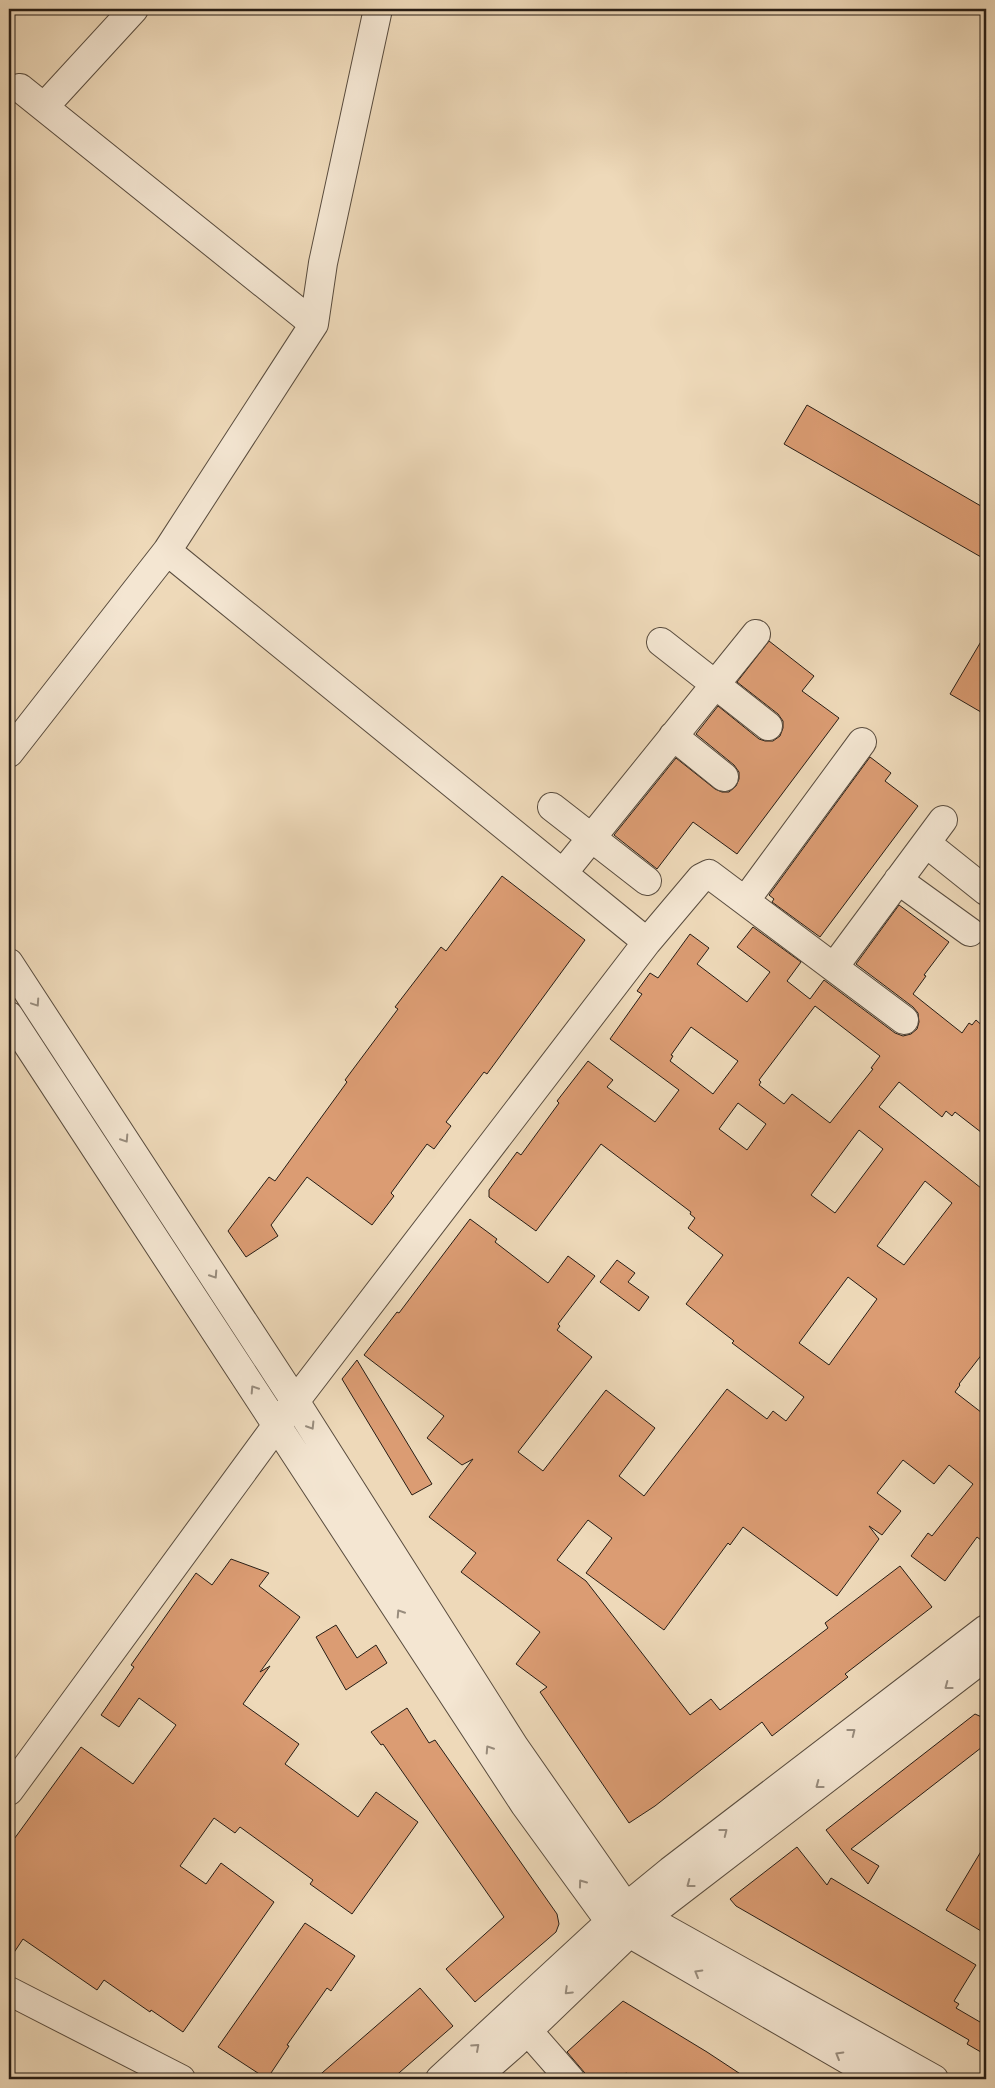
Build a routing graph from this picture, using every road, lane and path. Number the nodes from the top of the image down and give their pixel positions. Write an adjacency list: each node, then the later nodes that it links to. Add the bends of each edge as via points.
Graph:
1 (134, 9): 4 (street)
2 (378, 9): 5 (street, via 323,263)
3 (20, 88): 4 (street)
4 (44, 108): 5 (street)
5 (314, 324): 6 (street)
6 (167, 551): 13 (street); 19 (street)
7 (756, 634): 9 (street)
8 (661, 642): 9 (street)
9 (715, 685): 10 (street); 11 (street)
10 (768, 726)
11 (673, 736): 14 (street); 17 (street)
12 (862, 742): 23 (street)
13 (9, 753)
14 (724, 777)
15 (552, 807): 17 (street)
16 (943, 820): 18 (street)
17 (591, 838): 19 (street); 21 (street)
18 (926, 843): 20 (street); 22 (street)
19 (562, 873): 25 (street)
20 (898, 880): 24 (street); 27 (street)
21 (648, 882)
22 (986, 891)
23 (745, 901): 25 (street, via 709,874 701,878); 27 (street)
24 (970, 932)
25 (647, 942): 30 (street)
26 (9, 963): 30 (street, one-way to 30)
27 (834, 967): 29 (street)
28 (9, 1016): 31 (street, one-way to 28)
29 (904, 1020)
30 (295, 1401): 31 (street); 35 (street, one-way to 35)
31 (277, 1425): 34 (street); 35 (street, one-way to 31, via 525,1805)
32 (986, 1629): 35 (street, one-way to 32)
33 (986, 1656): 35 (street, one-way to 35)
34 (9, 1791)
35 (627, 1920): 37 (street, one-way to 37); 39 (street, one-way to 35); 42 (street, one-way to 35); 43 (street)
36 (9, 1991): 38 (street)
37 (528, 2030): 40 (street); 41 (street)
38 (181, 2079)
39 (440, 2079)
40 (474, 2079)
41 (570, 2079)
42 (881, 2079)
43 (934, 2079)

